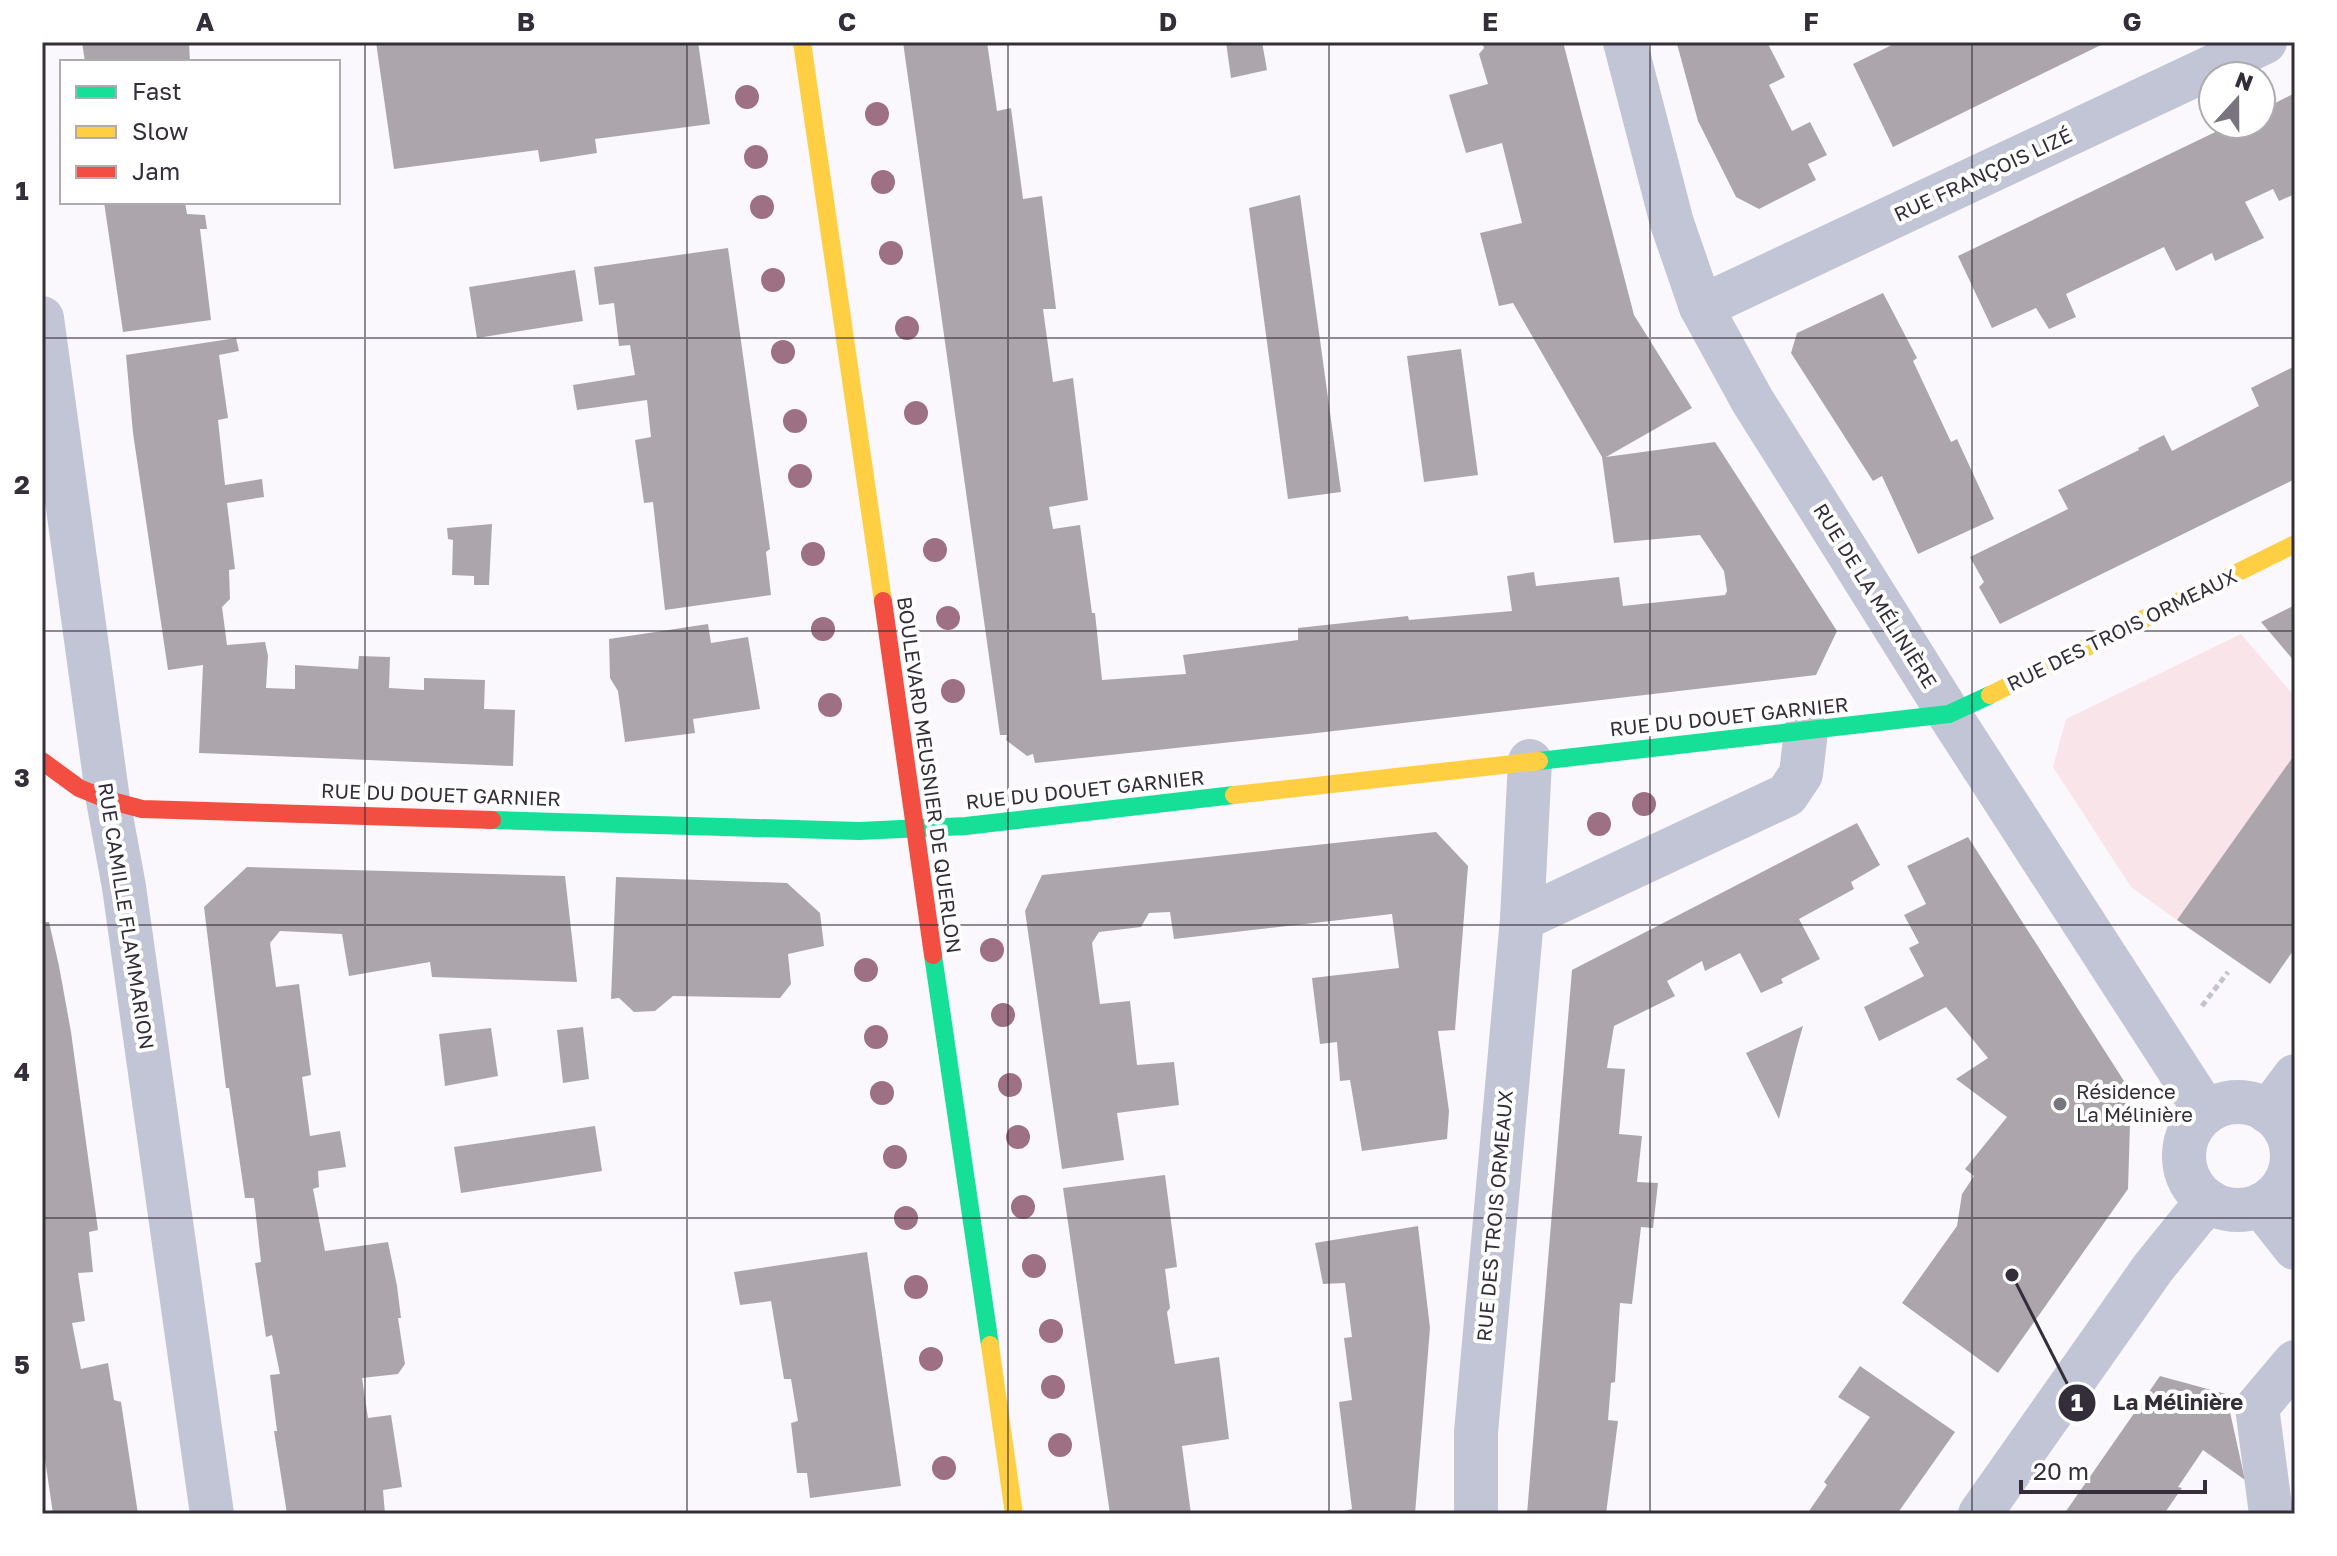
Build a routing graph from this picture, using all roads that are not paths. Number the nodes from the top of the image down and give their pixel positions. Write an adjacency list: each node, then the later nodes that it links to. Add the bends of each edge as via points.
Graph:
1 (802, 42): 12 (street, BOULEVARD MEUSNIER DE QUERLON)
2 (1625, 42): 4 (street, RUE DE LA MÉLINIÈRE, via 1672,223)
3 (2265, 42): 4 (street, RUE FRANÇOIS LIZÉ)
4 (1701, 307): 7 (street, RUE DE LA MÉLINIÈRE, via 1752,400)
5 (42, 318): 11 (street, RUE CAMILLE FLAMMARION)
6 (2295, 544): 7 (street, RUE DES TROIS ORMEAUX)
7 (1949, 714): 8 (street, RUE DU DOUET GARNIER); 15 (street, RUE DE LA MÉLINIÈRE)
8 (1806, 731): 10 (street, RUE DU DOUET GARNIER); 13 (street, via 1801,774 1787,795)
9 (42, 761): 11 (street, RUE DU DOUET GARNIER, via 79,788)
10 (1530, 761): 12 (street, RUE DU DOUET GARNIER); 13 (street, RUE DES TROIS ORMEAUX)
11 (108, 800): 12 (street, RUE DU DOUET GARNIER, via 142,809 829,830); 21 (street, RUE CAMILLE FLAMMARION)
12 (914, 828): 22 (street, BOULEVARD MEUSNIER DE QUERLON)
13 (1522, 919): 23 (street, RUE DES TROIS ORMEAUX, via 1476,1432)
14 (2295, 1076): 16 (street)
15 (2206, 1112): 16 (street, via 2240,1102); 17 (street, via 2184,1149 2190,1182)
16 (2268, 1112): 18 (street, via 2289,1137 2291,1168 2285,1184)
17 (2210, 1202): 18 (street, via 2229,1209); 24 (street, via 2153,1268)
18 (2261, 1205): 19 (street)
19 (2295, 1248)
20 (2295, 1362): 25 (street, via 2257,1407)
21 (212, 1514)
22 (1014, 1514)
23 (1476, 1514)
24 (1980, 1514)
25 (2271, 1514)

